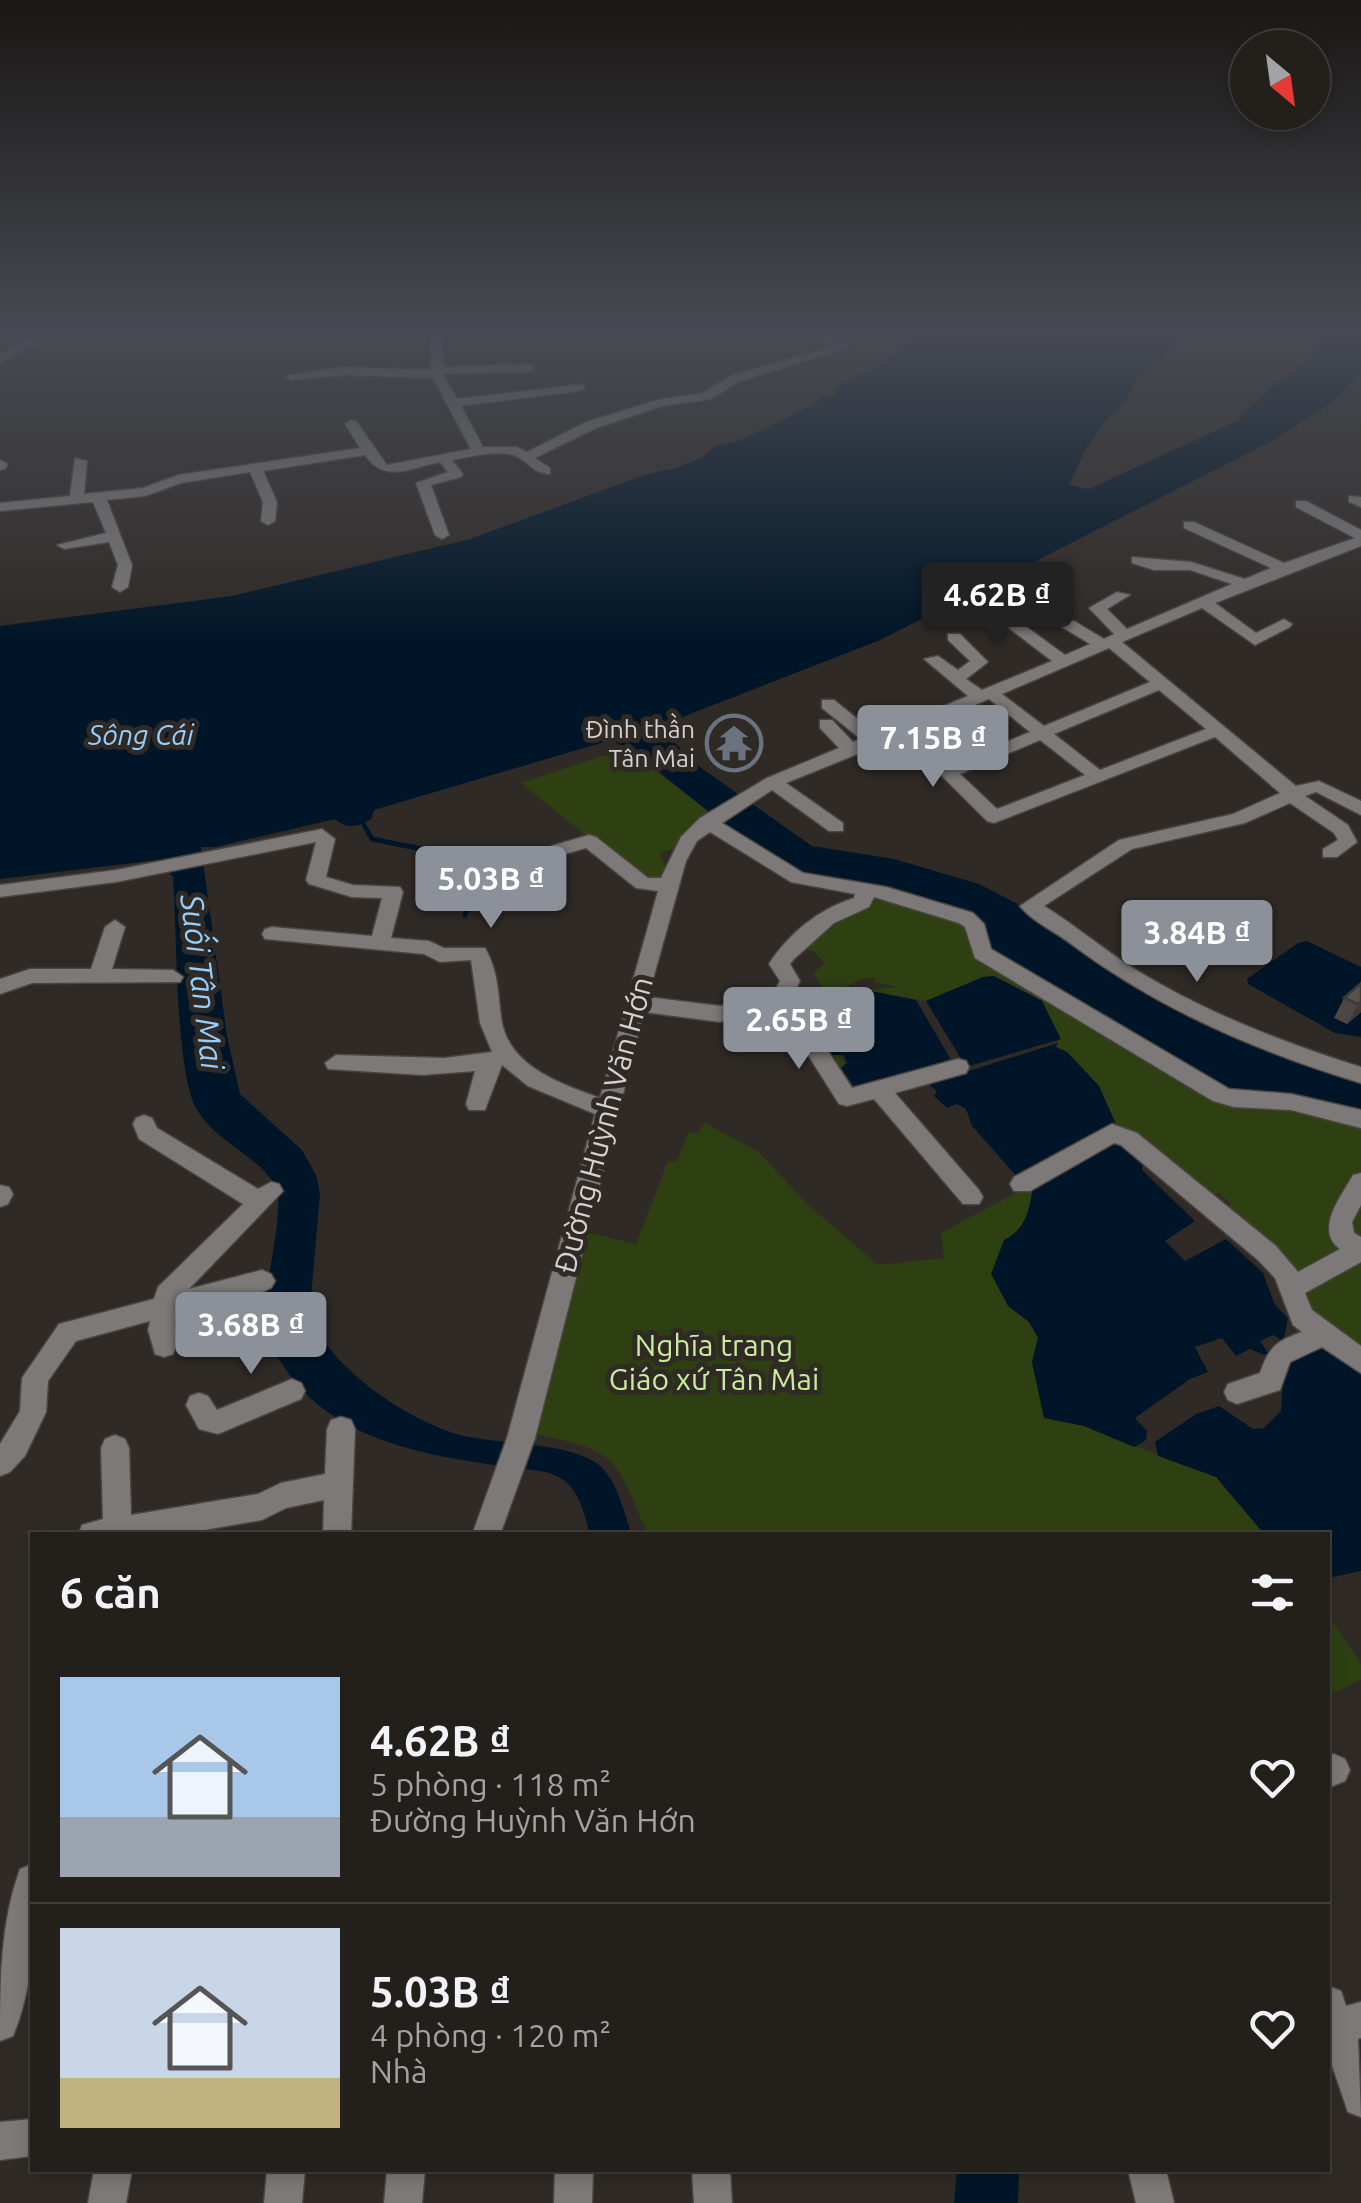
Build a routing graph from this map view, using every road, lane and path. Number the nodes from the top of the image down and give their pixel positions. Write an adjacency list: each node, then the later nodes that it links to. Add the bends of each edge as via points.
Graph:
1 (356, 433): 4 (street)
2 (470, 433): 5 (street)
3 (576, 433): 6 (street)
4 (368, 451): 7 (street, via 386,469); 9 (street)
5 (480, 451): 6 (street); 7 (street)
6 (526, 456): 10 (street)
7 (444, 458): 17 (street, via 456,474 423,483)
8 (80, 461): 12 (street)
9 (255, 468): 11 (street); 15 (street, via 270,502)
10 (545, 471)
11 (99, 498): 12 (street); 18 (street)
12 (77, 500): 14 (street)
13 (1301, 504): 19 (street)
14 (0, 507)
15 (268, 521)
16 (1188, 525): 23 (street)
17 (442, 535)
18 (116, 536): 20 (street); 26 (street, via 126,571)
19 (1360, 540): 22 (street)
20 (64, 545)
21 (1137, 560): 25 (street, via 1191,566)
22 (1305, 563): 23 (street); 24 (street)
23 (1283, 568): 25 (street)
24 (1316, 578)
25 (1247, 584): 28 (street)
26 (120, 586)
27 (1122, 595): 33 (street, via 1097,610)
28 (1205, 602): 31 (street, via 1255,640); 33 (street)
29 (994, 610): 35 (street)
30 (1068, 624): 33 (street)
31 (1284, 624)
32 (954, 638): 36 (street, via 980,662)
33 (1113, 641): 35 (street); 37 (street)
34 (932, 659): 36 (street)
35 (1064, 662): 38 (street)
36 (957, 676): 38 (street)
37 (1161, 683): 42 (street); 43 (street)
38 (986, 695): 41 (street); 43 (street)
39 (828, 704): 44 (street)
40 (826, 724): 45 (street)
41 (905, 728): 44 (street); 46 (street)
42 (1218, 730): 47 (street); 49 (street)
43 (1042, 733): 46 (street); 47 (street)
44 (874, 741): 45 (street)
45 (850, 749): 48 (street)
46 (949, 772): 47 (street, via 994,817)
47 (1096, 775)
48 (774, 782): 51 (street, Đường Huỳnh Văn Hớn); 52 (street)
49 (1291, 793): 50 (street, via 1319,786); 54 (street, via 1343,832 1348,842); 69 (street, via 1238,819 1126,844 1030,906 1192,1012)
50 (1361, 809)
51 (707, 822): 55 (street, Đường Huỳnh Văn Hớn, via 684,845); 56 (street, via 798,878)
52 (836, 827)
53 (558, 850): 55 (street, via 589,841 643,884)
54 (1330, 853)
55 (672, 885): 65 (street, Đường Huỳnh Văn Hớn)
56 (866, 890): 64 (street, via 862,902 836,912 786,954 779,964 790,981); 73 (street, via 966,918 982,953 1221,1095 1291,1102)
57 (0, 891): 60 (street, via 324,836 316,880 392,892)
58 (115, 928): 61 (street)
59 (272, 934): 60 (street)
60 (380, 943): 66 (street, via 478,953 489,981)
61 (99, 977): 62 (street); 63 (street, via 30,976)
62 (173, 977)
63 (0, 987)
64 (781, 998): 65 (street, via 720,1014); 70 (street, via 844,1095)
65 (636, 1002): 72 (street, Đường Huỳnh Văn Hớn)
66 (498, 1059): 67 (street, via 391,1066); 71 (street); 72 (street)
67 (336, 1062)
68 (958, 1067): 70 (street)
69 (1361, 1074)
70 (879, 1090): 77 (street)
71 (477, 1104)
72 (607, 1109): 94 (street, Đường Huỳnh Văn Hớn, via 521,1438)
73 (1361, 1120)
74 (144, 1124): 81 (street, via 147,1133 266,1196 167,1296)
75 (1361, 1182): 78 (street, via 1340,1222 1344,1238)
76 (1022, 1184): 80 (street, via 1112,1133 1126,1137 1267,1253)
77 (971, 1197)
78 (1361, 1250): 80 (street)
79 (262, 1281): 81 (street)
80 (1290, 1288): 82 (street, via 1302,1317)
81 (165, 1306): 83 (street); 90 (street, via 68,1332 36,1378 33,1412)
82 (1323, 1335): 84 (street); 86 (street, via 1278,1356 1271,1382)
83 (164, 1346)
84 (1361, 1361)
85 (292, 1391): 87 (street, via 218,1422)
86 (1237, 1392)
87 (199, 1405)
88 (341, 1430): 91 (street)
89 (115, 1448): 92 (street)
90 (0, 1463)
91 (338, 1484): 92 (street, via 281,1496 262,1507); 93 (street)
92 (105, 1532)
93 (337, 1532)
94 (487, 1532)
95 (30, 1890): 97 (street)
96 (1341, 2017): 98 (street)
97 (0, 2023)
98 (1361, 2099)
99 (30, 2138): 100 (street)
100 (0, 2142)
101 (114, 2172): 107 (street)
102 (286, 2172): 108 (street)
103 (406, 2172): 109 (street)
104 (574, 2172): 110 (street)
105 (712, 2172): 111 (street)
106 (1148, 2172): 112 (street)
107 (108, 2203)
108 (283, 2203)
109 (404, 2203)
110 (573, 2203)
111 (713, 2203)
112 (1156, 2203)

